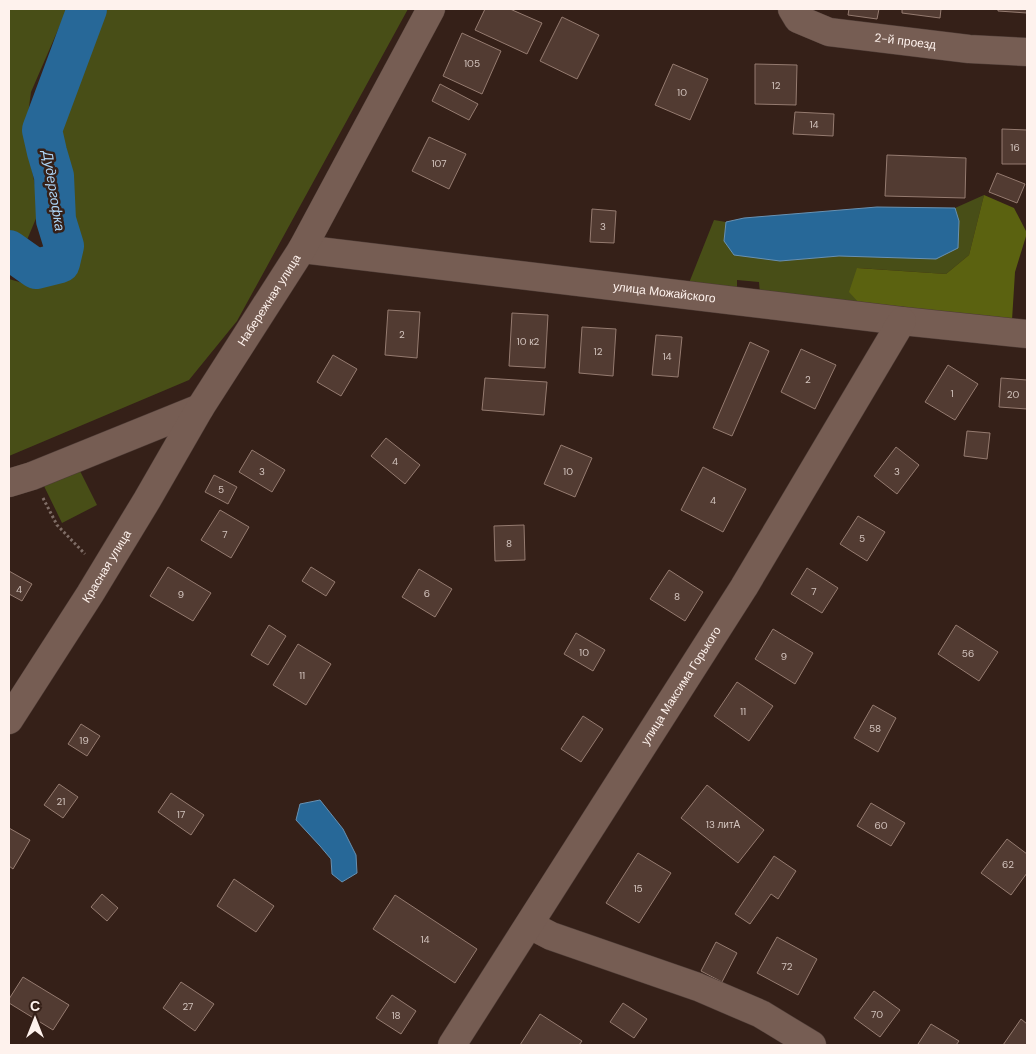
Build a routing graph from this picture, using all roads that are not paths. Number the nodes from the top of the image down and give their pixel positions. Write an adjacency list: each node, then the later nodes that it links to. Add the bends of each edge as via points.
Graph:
1 (430, 9): 4 (street, Набережная улица)
2 (792, 9): 3 (street, 2-й проезд, via 798,19 829,32 969,49)
3 (1027, 52)
4 (302, 249): 5 (street, улица Можайского); 7 (street, Набережная улица)
5 (902, 321): 6 (street, улица Можайского); 10 (street, улица Максима Горького, via 744,587)
6 (1027, 334)
7 (200, 408): 8 (street); 9 (street, Красная улица, via 148,500)
8 (20, 480)
9 (9, 720)
10 (530, 925): 11 (street, улица Максима Горького); 12 (street, via 551,936 698,987 761,1014)
11 (452, 1045)
12 (812, 1045)

